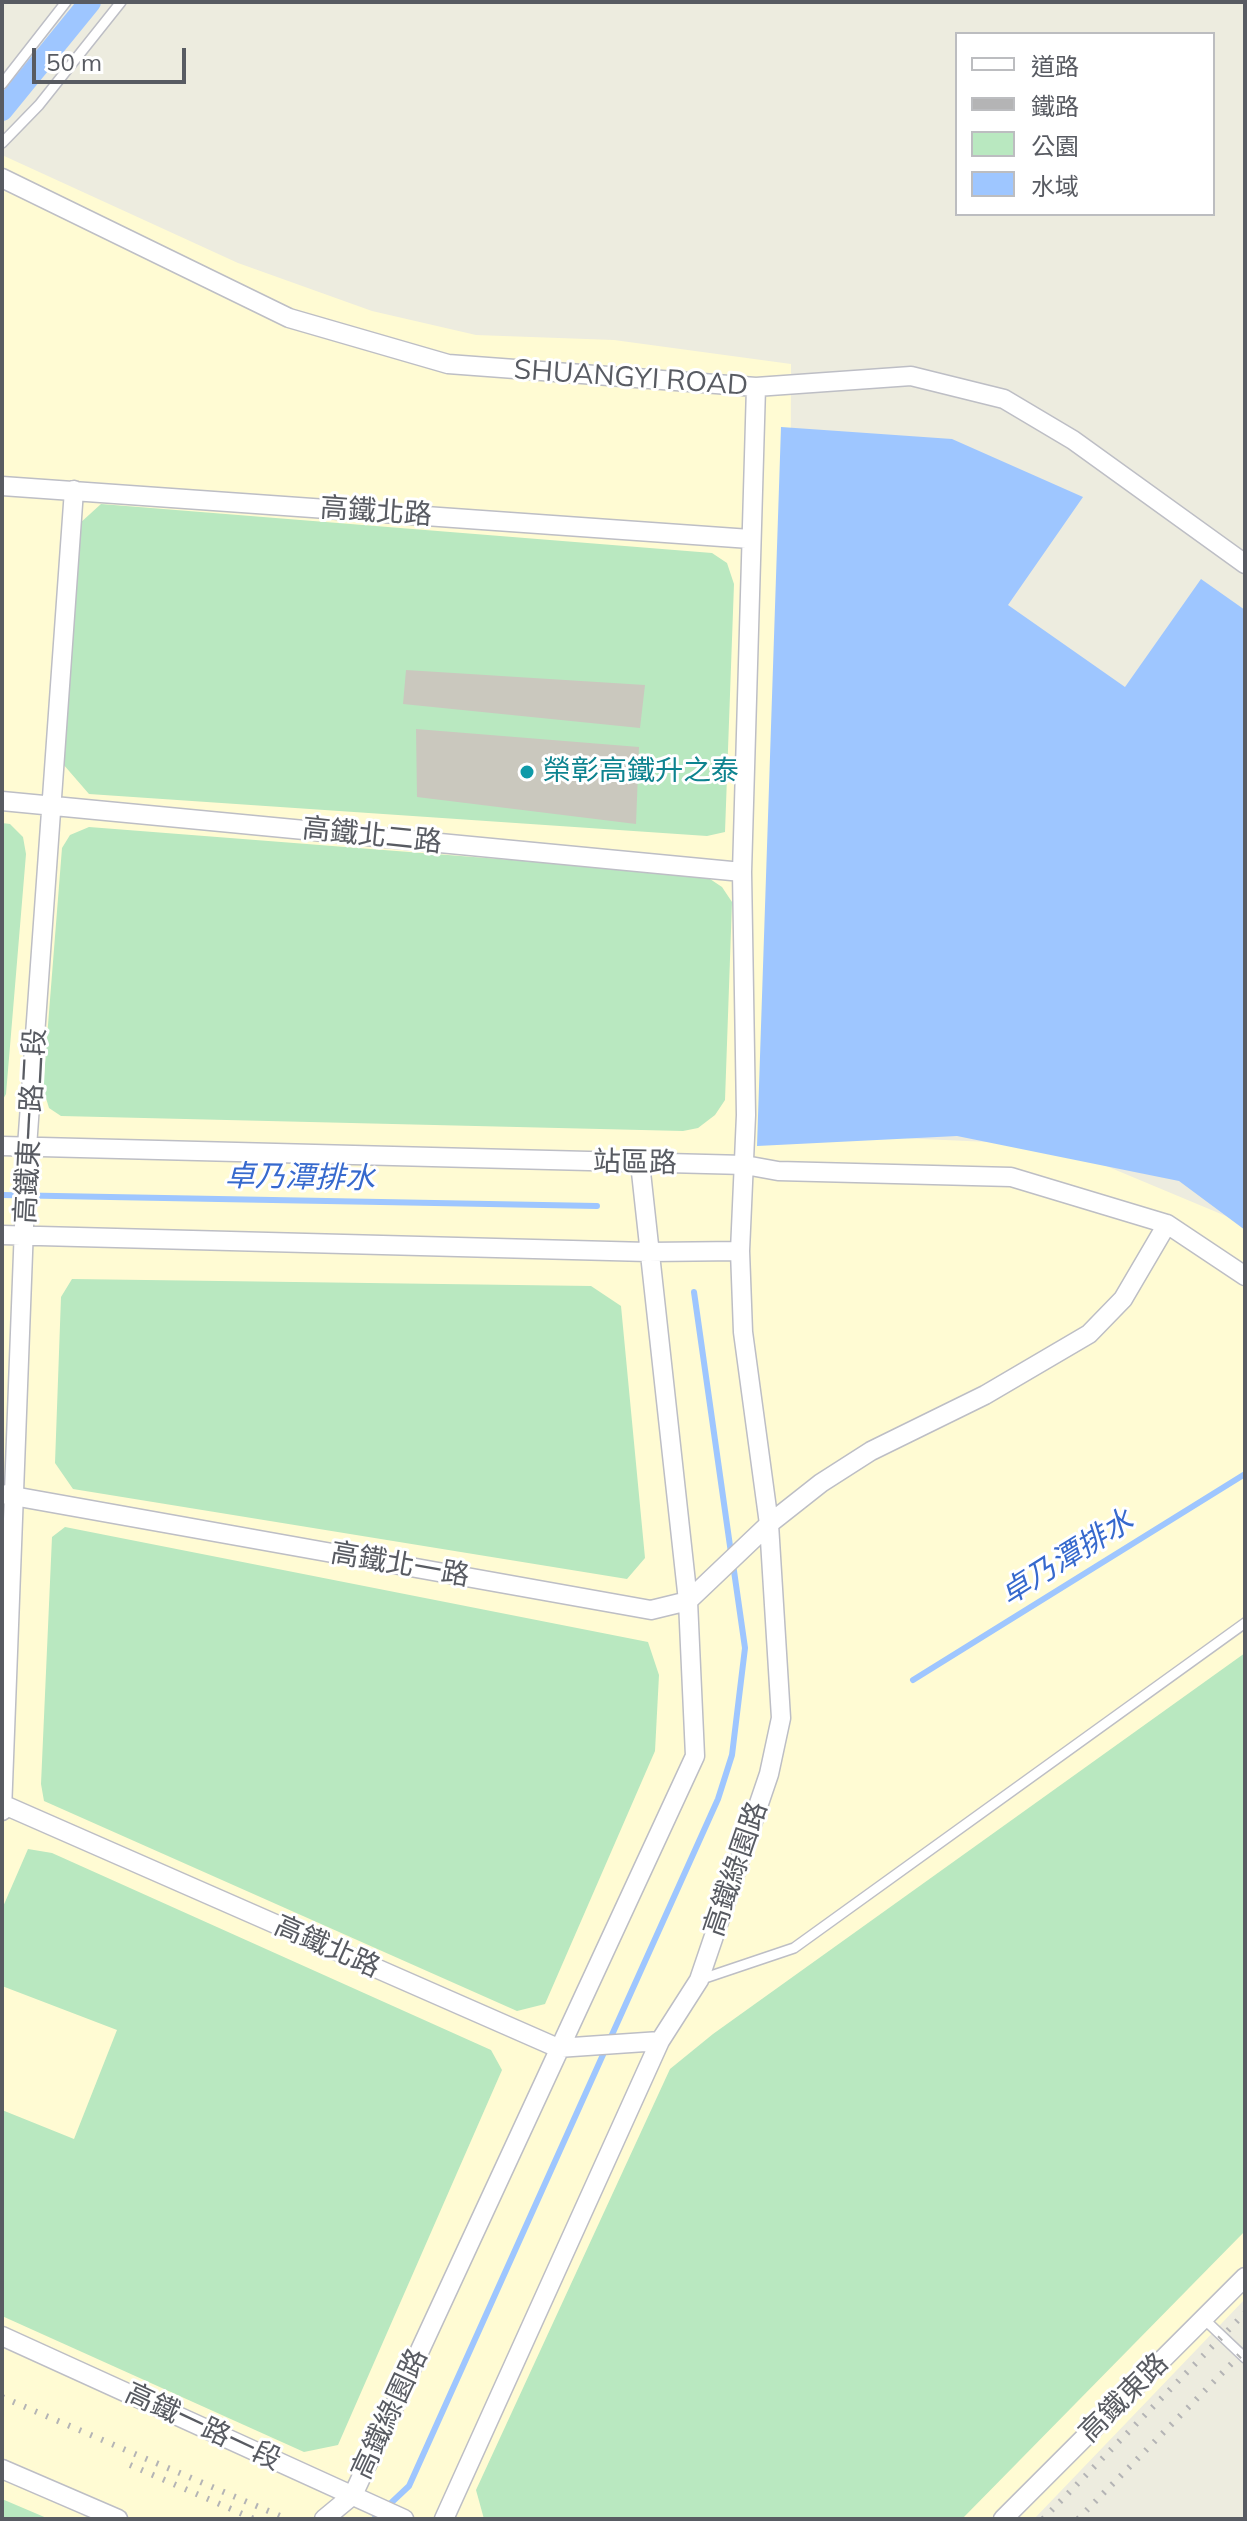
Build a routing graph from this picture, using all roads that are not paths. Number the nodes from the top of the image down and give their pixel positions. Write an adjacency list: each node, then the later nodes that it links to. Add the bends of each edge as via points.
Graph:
1 (66, 2): 3 (lane)
2 (121, 2): 4 (lane)
3 (2, 84)
4 (2, 143)
5 (2, 178): 6 (street, SHUANGYI ROAD, via 289,318 379,346 448,364)
6 (756, 387): 9 (street, 高鐵綠園路); 10 (street, SHUANGYI ROAD, via 911,376 1004,399 1073,440)
7 (2, 486): 8 (street, 高鐵北路)
8 (74, 490): 9 (street, 高鐵北路); 12 (street, 高鐵東一路二段)
9 (750, 539): 13 (street, 高鐵綠園路)
10 (1245, 564)
11 (2, 801): 12 (street, 高鐵北二路)
12 (52, 805): 13 (street, 高鐵北二路); 15 (street, 高鐵東一路二段)
13 (742, 872): 17 (street, 高鐵綠園路)
14 (2, 1146): 15 (street, 站區路)
15 (27, 1147): 16 (street, 站區路); 20 (street, 高鐵東一路二段)
16 (640, 1163): 17 (street, 站區路); 22 (street, 高鐵綠園路)
17 (745, 1165): 18 (street, 站區路, via 778,1171 1011,1177); 21 (street, 高鐵綠園路)
18 (1167, 1224): 23 (street, 站區路); 25 (street, via 1123,1299 1089,1334 985,1395 871,1451)
19 (2, 1235): 20 (street)
20 (26, 1236): 22 (street); 24 (street, 高鐵東一路二段)
21 (740, 1251): 22 (street); 25 (street, 高鐵綠園路, via 743,1332)
22 (648, 1252): 26 (street, 高鐵綠園路)
23 (1245, 1276)
24 (9, 1495): 26 (street, 高鐵北一路, via 651,1610); 28 (street, 高鐵東一路二段)
25 (769, 1524): 26 (street); 29 (street, 高鐵綠園路, via 781,1718 769,1774)
26 (688, 1601): 31 (street, 高鐵綠園路, via 695,1756)
27 (1245, 1623): 29 (lane, via 794,1948)
28 (3, 1807): 31 (street, 高鐵北路)
29 (699, 1980): 30 (street, 高鐵綠園路)
30 (660, 2041): 31 (street, 高鐵北路); 41 (street, 高鐵綠園路)
31 (558, 2048): 37 (street, 高鐵綠園路)
32 (1245, 2277): 33 (street, 高鐵東路)
33 (1204, 2319): 35 (lane); 42 (street, 高鐵東路)
34 (2, 2336): 37 (street, 高鐵一路一段)
35 (1245, 2358)
36 (2, 2469): 38 (street)
37 (353, 2495): 39 (street, 高鐵綠園路); 40 (street, 高鐵一路一段)
38 (118, 2519)
39 (324, 2519)
40 (404, 2519)
41 (444, 2519)
42 (1003, 2519)

